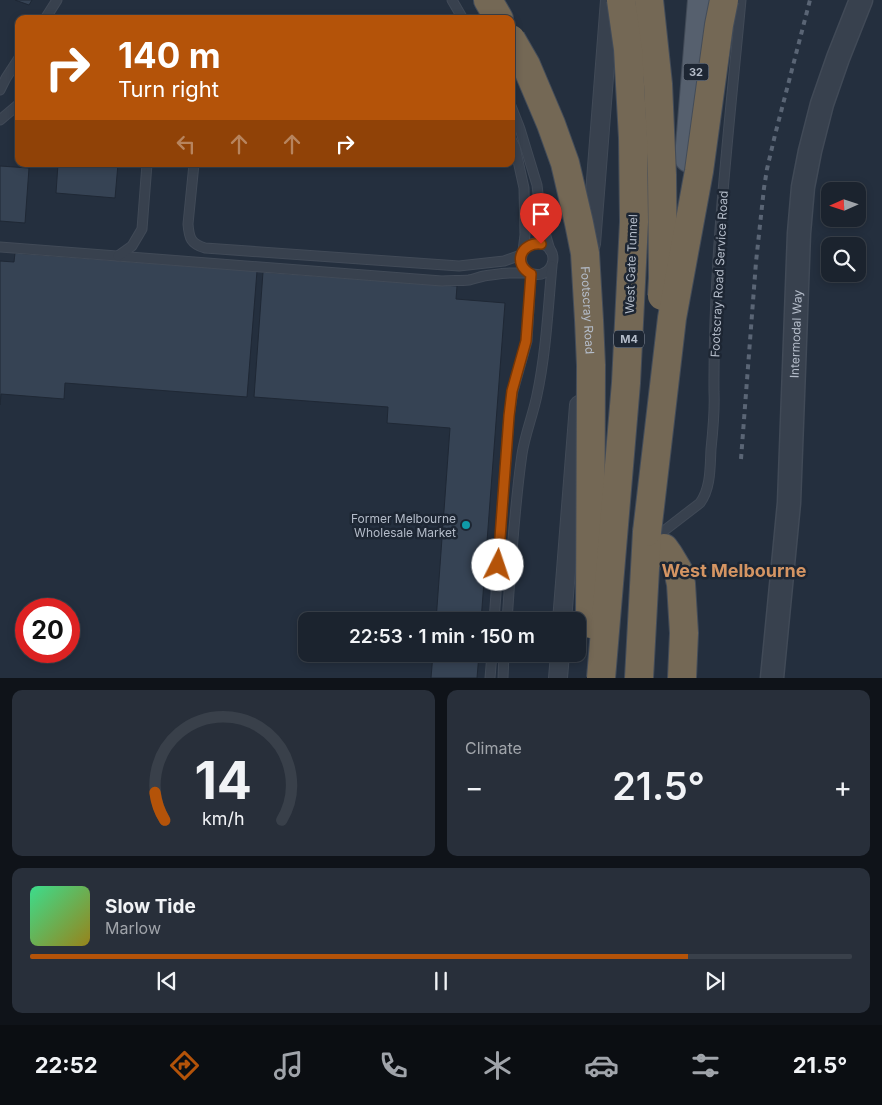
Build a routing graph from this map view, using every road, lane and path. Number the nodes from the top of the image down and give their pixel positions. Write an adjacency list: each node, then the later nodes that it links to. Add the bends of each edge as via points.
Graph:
1 (57, 0): 11 (lane)
2 (452, 0): 12 (lane)
3 (488, 0): 13 (highway)
4 (610, 0): 33 (street, Footscray Road)
5 (621, 0): 41 (highway, West Gate Tunnel / M4, bridge, via 628,49 634,222 626,383)
6 (649, 0): 30 (highway, M4, bridge, via 658,84 662,175)
7 (702, 0): 23 (main road, 32)
8 (724, 0): 30 (highway, bridge, via 699,171 672,318)
9 (741, 0): 30 (lane, Footscray Road Service Road, via 716,300 715,412 708,482 700,503)
10 (861, 0): 44 (street, Intermodal Way, via 822,104 803,187 789,503)
11 (48, 15)
12 (461, 15)
13 (497, 15)
14 (515, 46): 40 (highway, bridge, via 526,65 565,163 585,253 591,365)
15 (15, 64): 16 (lane)
16 (0, 90)
17 (15, 107): 19 (lane)
18 (515, 116): 25 (lane, via 537,185 541,219)
19 (0, 120)
20 (515, 146): 26 (lane, via 524,188)
21 (147, 167): 27 (lane, via 142,229 132,246)
22 (194, 167): 26 (lane, via 188,224 192,241 197,246 459,266 504,261)
23 (686, 192)
24 (0, 247): 27 (lane)
25 (550, 250): 26 (lane, via 536,243); 28 (lane)
26 (522, 253): 29 (lane, via 522,266)
27 (118, 256): 29 (lane, via 442,281)
28 (553, 261): 29 (lane, via 544,274); 32 (lane, via 537,394 517,492)
29 (530, 273): 31 (lane, via 526,341 512,391 509,416)
30 (659, 537): 42 (highway, M4); 43 (highway, via 678,570 681,584)
31 (495, 612)
32 (507, 612)
33 (563, 612)
34 (491, 662): 37 (lane)
35 (503, 662): 38 (lane)
36 (559, 662): 39 (street)
37 (490, 678)
38 (502, 678)
39 (558, 678)
40 (590, 678)
41 (601, 678)
42 (639, 678)
43 (682, 678)
44 (772, 678)

